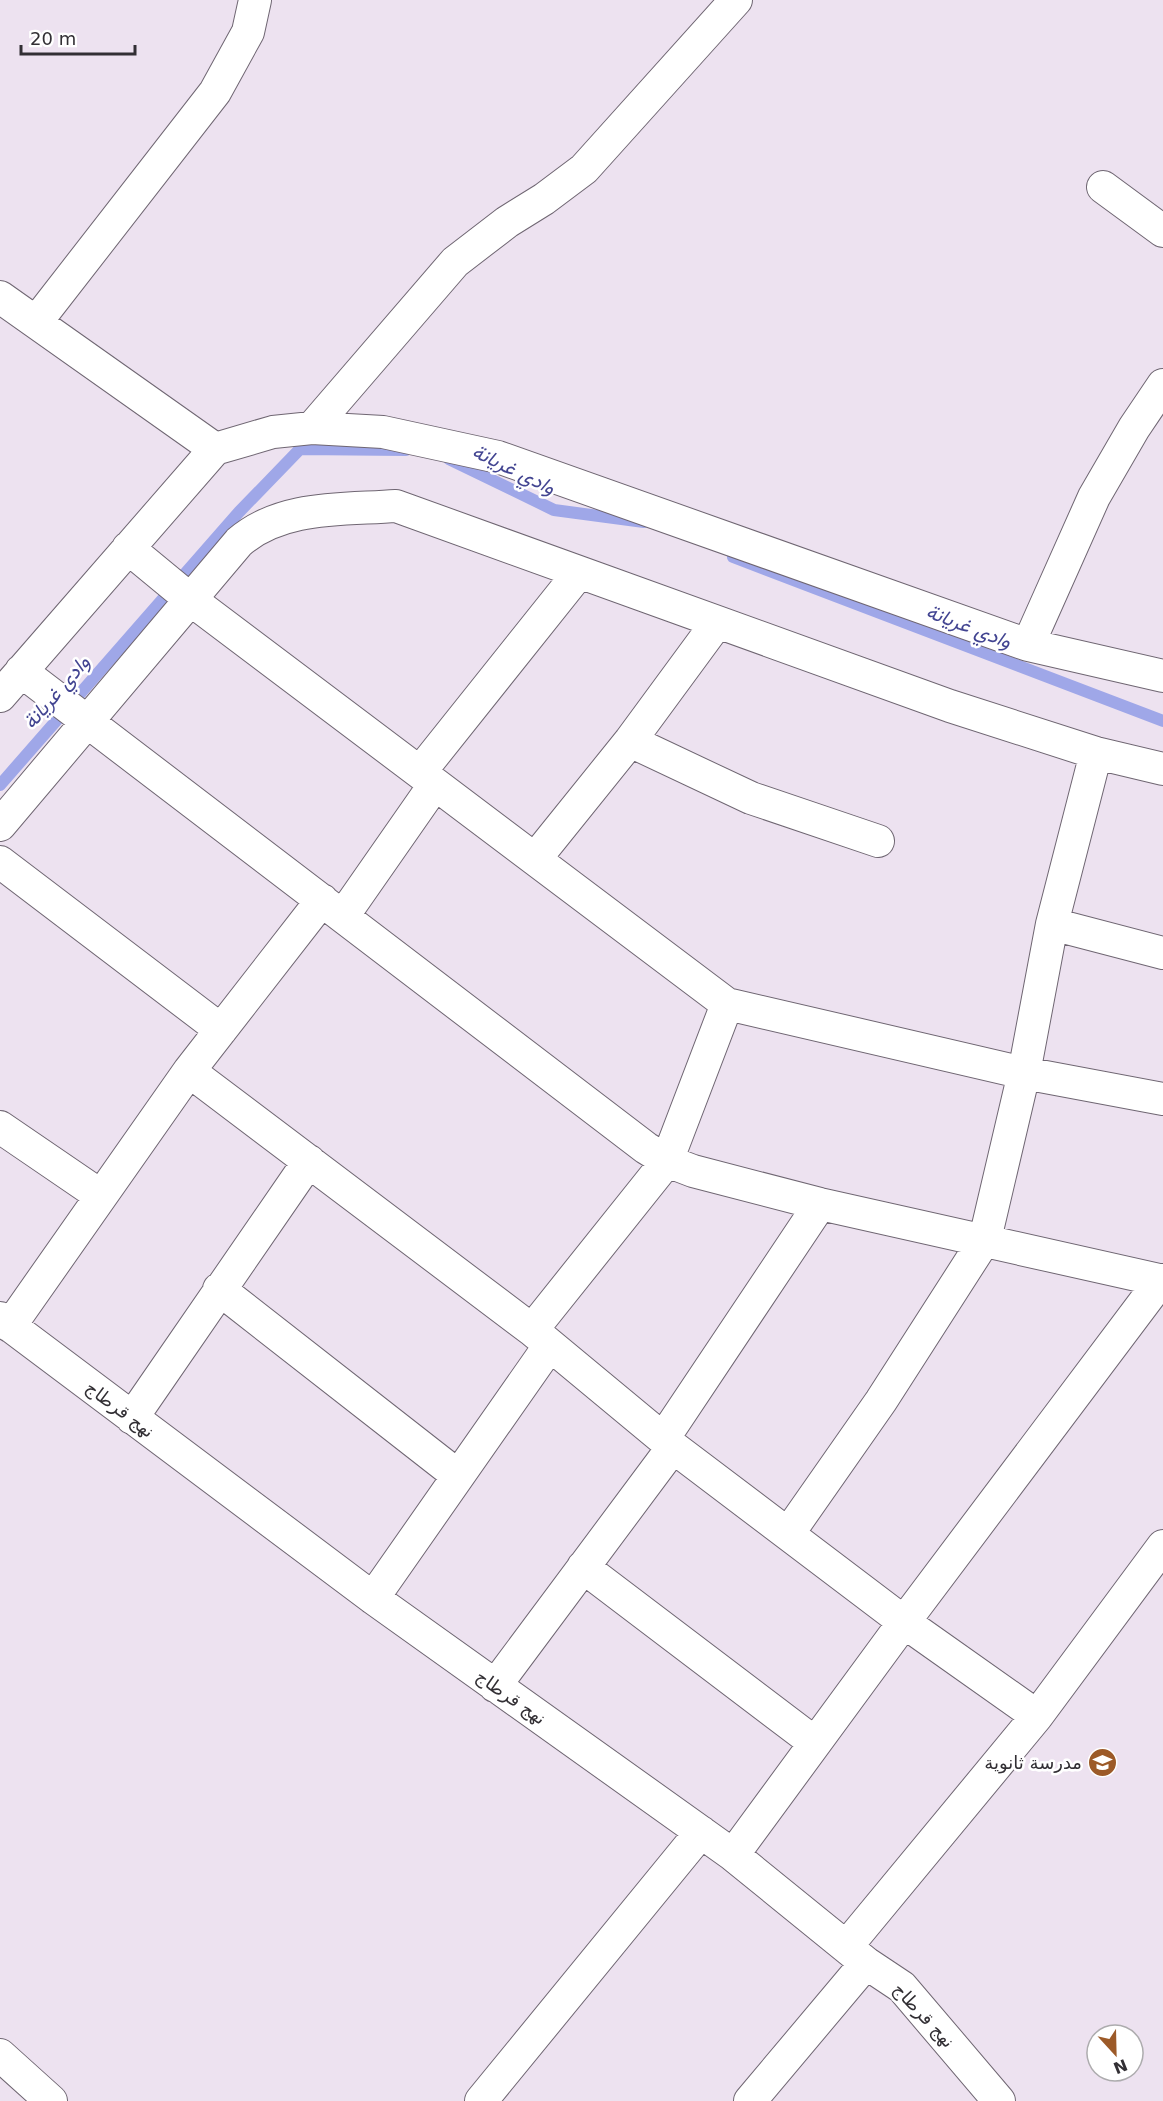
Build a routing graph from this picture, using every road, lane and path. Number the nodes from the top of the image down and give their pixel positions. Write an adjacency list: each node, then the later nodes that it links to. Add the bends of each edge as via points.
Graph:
1 (255, 0): 6 (street, via 248,32 215,92)
2 (736, 0): 8 (street, via 584,169 455,262)
3 (1103, 187): 4 (street)
4 (1163, 231)
5 (0, 297): 6 (street)
6 (37, 321): 9 (street)
7 (1163, 385): 14 (street, via 1094,497)
8 (312, 428): 9 (street, via 273,432); 14 (street, via 383,432 498,458)
9 (215, 449): 10 (street)
10 (128, 548): 12 (street); 15 (street)
11 (578, 574): 12 (street, via 406,508 335,510 274,519 255,528); 13 (street); 22 (street)
12 (191, 600): 18 (street); 22 (street)
13 (716, 624): 19 (street); 20 (street)
14 (1028, 645): 16 (street)
15 (21, 671): 17 (street); 18 (street)
16 (1163, 676)
17 (0, 696)
18 (87, 722): 23 (street); 27 (street)
19 (630, 741): 24 (street, via 751,798); 25 (street)
20 (1096, 753): 21 (street); 28 (street)
21 (1163, 770)
22 (428, 778): 25 (street); 27 (street)
23 (0, 825)
24 (878, 841)
25 (535, 859): 30 (street)
26 (0, 862): 31 (street)
27 (332, 908): 31 (street); 37 (street)
28 (1052, 924): 29 (street); 33 (street)
29 (1163, 953)
30 (727, 1004): 33 (street); 37 (street)
31 (221, 1030): 32 (street)
32 (189, 1071): 36 (street); 38 (street)
33 (1024, 1073): 34 (street); 40 (street)
34 (1163, 1099)
35 (0, 1127): 38 (street)
36 (309, 1161): 42 (street); 44 (street)
37 (667, 1161): 39 (street); 44 (street)
38 (101, 1196): 43 (street)
39 (820, 1204): 40 (street); 46 (street)
40 (985, 1239): 41 (street); 48 (street, via 881,1401)
41 (1162, 1281): 52 (street)
42 (219, 1289): 45 (street); 47 (street)
43 (5, 1322): 45 (street, نهج قرطاج)
44 (541, 1338): 46 (street); 47 (street)
45 (132, 1418): 51 (street, نهج قرطاج)
46 (668, 1443): 48 (street); 50 (street)
47 (457, 1475): 51 (street)
48 (788, 1534): 52 (street)
49 (1163, 1546): 54 (street)
50 (583, 1567): 53 (street); 55 (street)
51 (373, 1598): 53 (street, نهج قرطاج)
52 (904, 1622): 54 (street); 55 (street)
53 (495, 1686): 56 (street, نهج قرطاج)
54 (1037, 1716): 58 (street)
55 (815, 1743): 57 (street)
56 (701, 1832): 57 (street, نهج قرطاج); 61 (street)
57 (733, 1855): 58 (street, نهج قرطاج)
58 (856, 1955): 62 (street); 63 (street, نهج قرطاج, via 902,1987)
59 (0, 2055): 60 (street)
60 (51, 2101)
61 (481, 2101)
62 (750, 2101)
63 (999, 2101)

